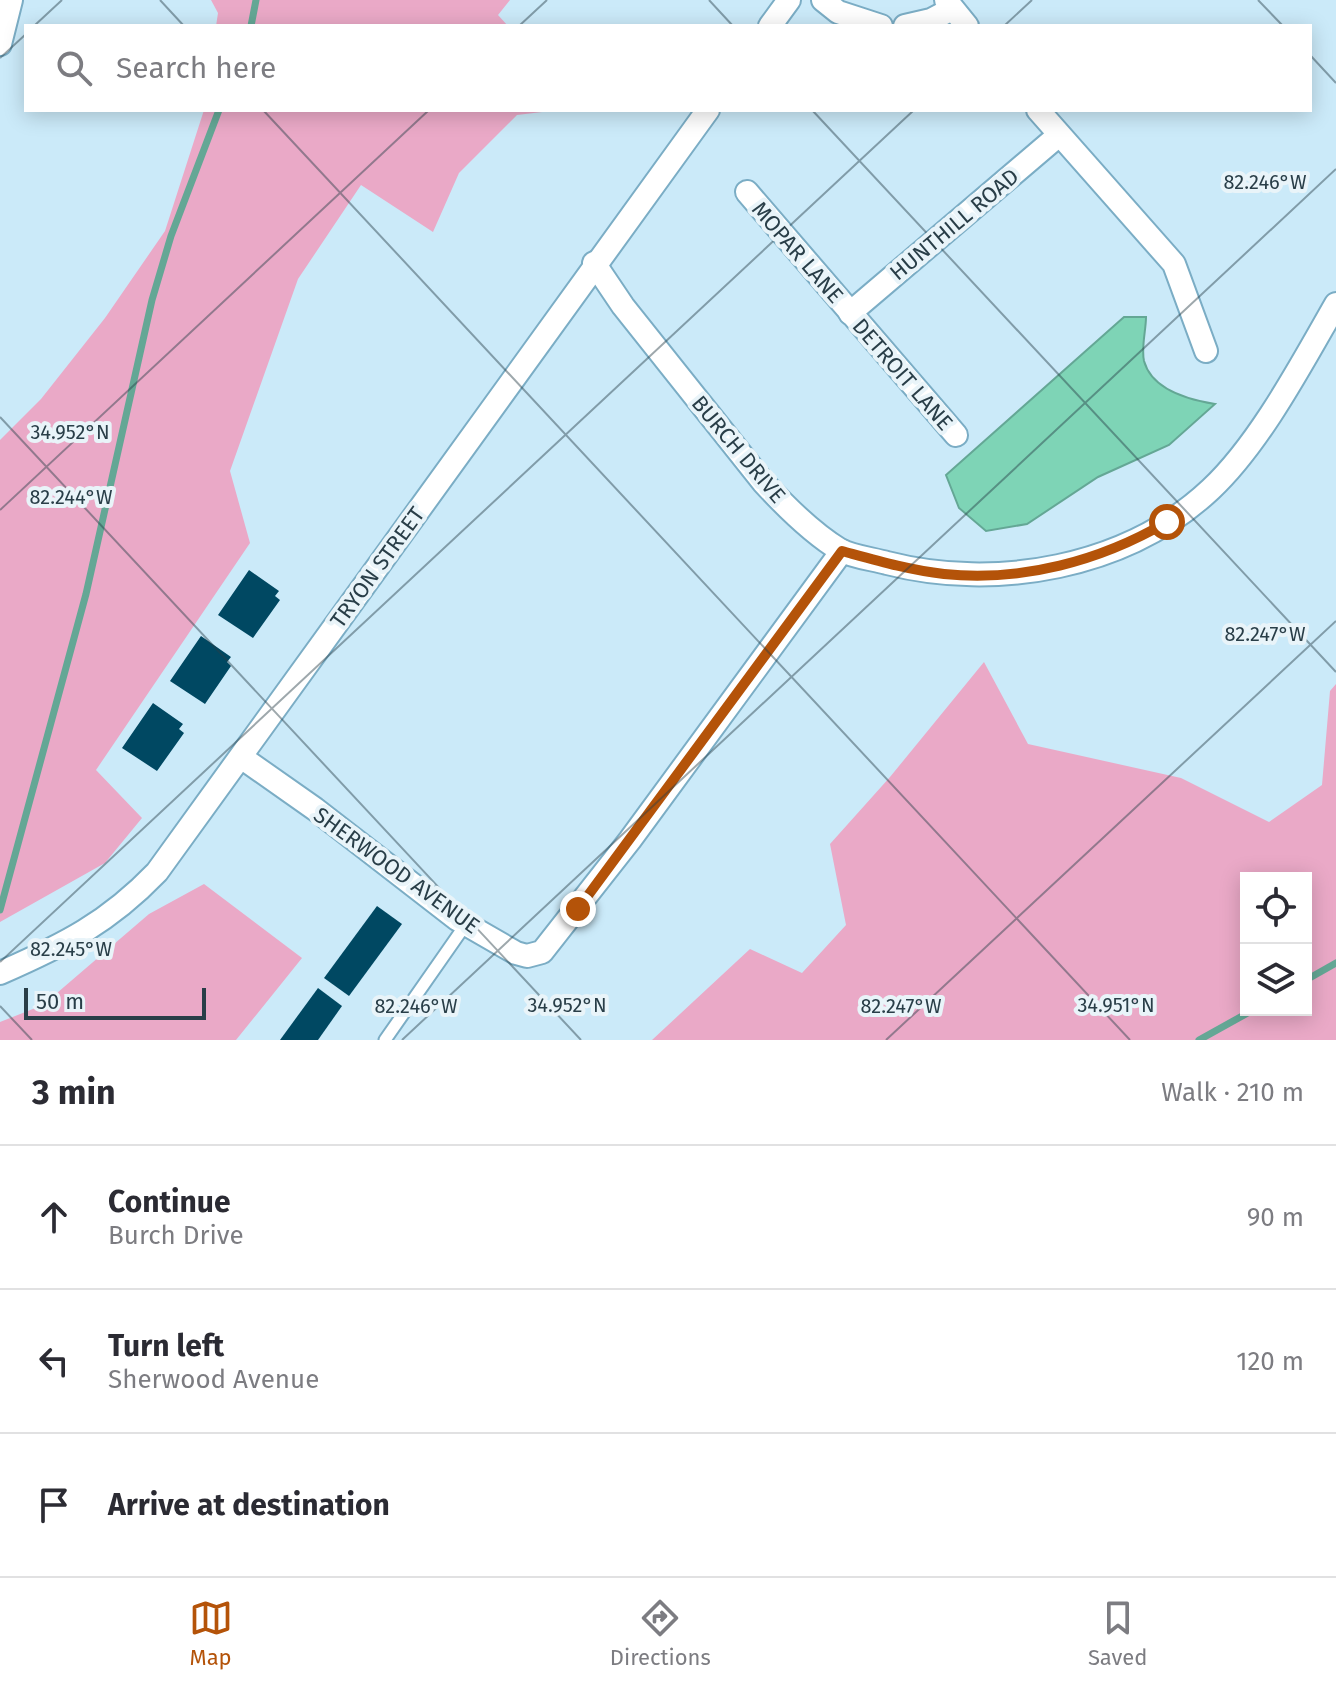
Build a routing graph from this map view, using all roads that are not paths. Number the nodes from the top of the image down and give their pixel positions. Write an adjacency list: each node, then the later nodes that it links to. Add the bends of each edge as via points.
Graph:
1 (11, 0): 8 (street)
2 (789, 0): 5 (street)
3 (823, 0): 6 (street, via 838,12)
4 (955, 12): 7 (street)
5 (771, 24)
6 (875, 24)
7 (914, 24)
8 (0, 44)
9 (707, 112): 13 (street, TRYON STREET)
10 (1040, 112): 11 (street)
11 (1059, 135): 15 (street, HUNTHILL ROAD); 16 (street, via 1174,264)
12 (747, 192): 15 (street, MOPAR LANE)
13 (594, 263): 18 (street, BURCH DRIVE, via 763,482); 19 (street, TRYON STREET)
14 (1336, 304): 18 (street, BURCH DRIVE, via 1232,466 1195,503 1141,537 1057,567 979,575 943,574)
15 (850, 313): 17 (street, DETROIT LANE)
16 (1206, 351)
17 (956, 435)
18 (842, 551): 20 (street, SHERWOOD AVENUE, via 557,938 542,952 527,956)
19 (241, 757): 20 (street, SHERWOOD AVENUE); 21 (street, TRYON STREET, via 173,852 133,897 73,939)
20 (466, 924): 22 (lane)
21 (0, 973)
22 (385, 1040)

